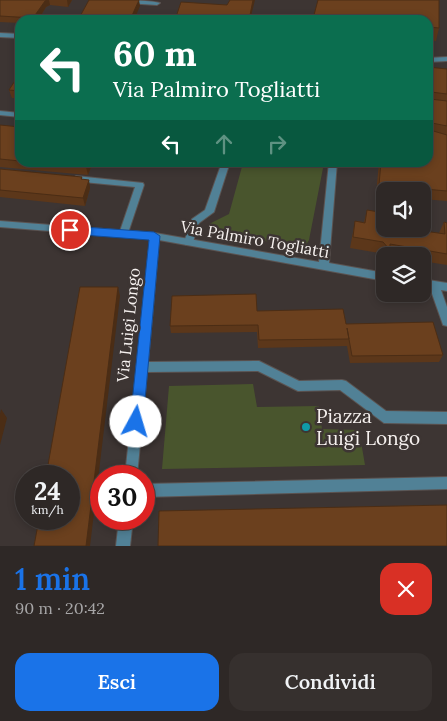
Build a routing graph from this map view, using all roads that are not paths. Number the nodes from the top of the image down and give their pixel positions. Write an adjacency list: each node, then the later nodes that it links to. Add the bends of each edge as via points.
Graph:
1 (110, 0): 2 (street)
2 (157, 3)
3 (0, 35): 4 (street)
4 (15, 36)
5 (447, 59): 6 (street)
6 (433, 60)
7 (0, 113): 8 (street)
8 (15, 114)
9 (224, 167): 15 (street, via 209,212 195,221)
10 (332, 167): 16 (street)
11 (65, 178): 13 (street, via 140,185)
12 (0, 224): 13 (street, Via Palmiro Togliatti)
13 (124, 234): 14 (street, Via Palmiro Togliatti)
14 (154, 236): 15 (street, Via Palmiro Togliatti); 22 (street, Via Luigi Longo)
15 (189, 242): 16 (street, Via Palmiro Togliatti)
16 (324, 266): 17 (street, Via Palmiro Togliatti)
17 (376, 275)
18 (431, 284): 19 (street)
19 (434, 285): 20 (street); 21 (street)
20 (447, 287)
21 (447, 322)
22 (142, 367): 23 (street, via 259,366 298,386 342,385 384,418); 24 (street, Via Luigi Longo)
23 (447, 418)
24 (132, 465)
25 (447, 482): 26 (street)
26 (155, 491)
27 (125, 530): 28 (street)
28 (123, 546)

